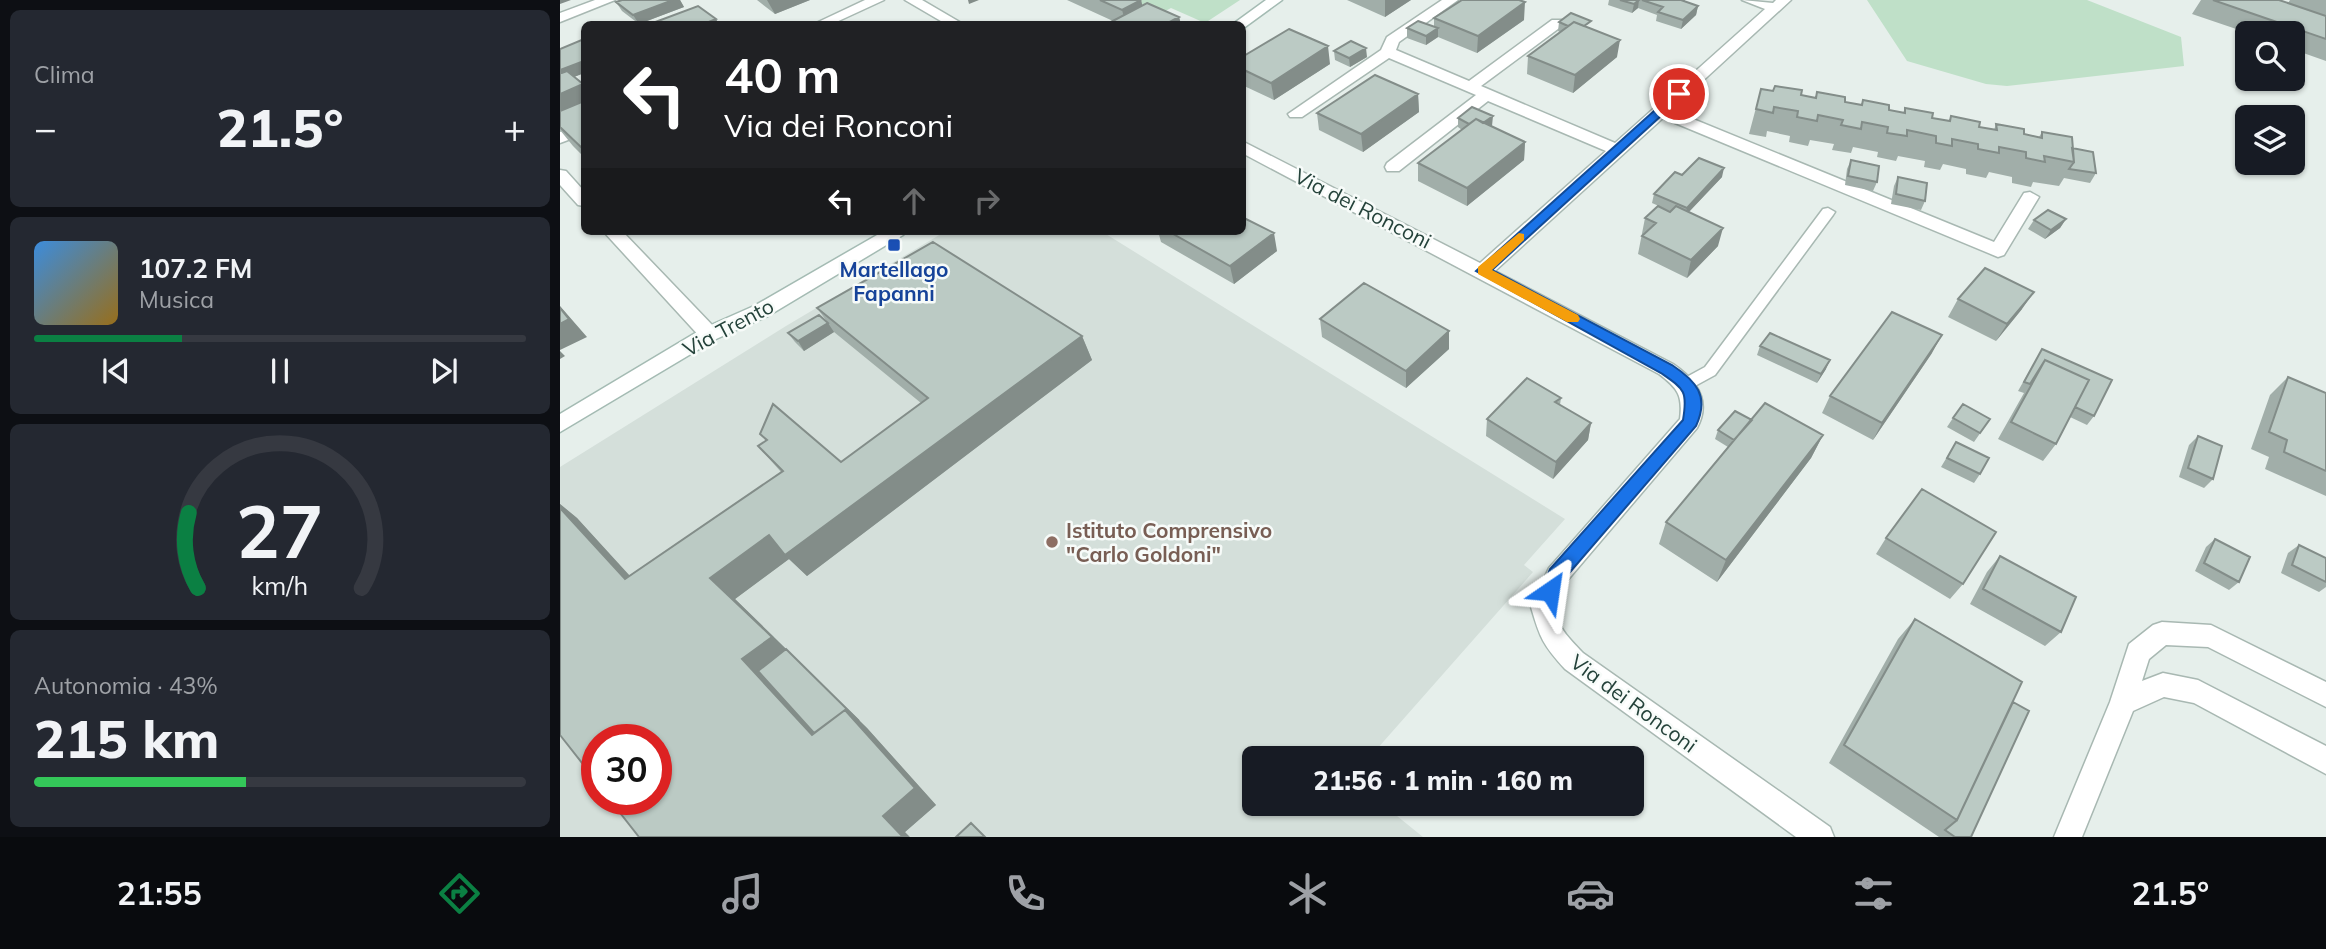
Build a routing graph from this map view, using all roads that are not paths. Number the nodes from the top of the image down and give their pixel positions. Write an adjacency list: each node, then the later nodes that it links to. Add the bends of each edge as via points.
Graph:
1 (608, 0): 8 (street)
2 (877, 0): 9 (street)
3 (912, 0): 10 (street)
4 (1275, 0): 11 (street)
5 (1451, 0): 13 (street, via 1392,40)
6 (1749, 0): 7 (street)
7 (1780, 4): 16 (street)
8 (560, 18)
9 (828, 21)
10 (950, 21)
11 (1244, 21)
12 (1557, 23): 14 (street)
13 (1388, 52): 14 (street); 17 (street)
14 (1471, 88): 15 (street)
15 (1487, 94): 21 (street); 22 (street)
16 (1660, 111): 21 (street); 24 (street, via 1998,251)
17 (1296, 114)
18 (581, 129): 19 (street)
19 (560, 138)
20 (1246, 148): 29 (street, Via dei Ronconi)
21 (1617, 150): 29 (street)
22 (1393, 167)
23 (560, 175): 25 (street)
24 (2030, 197)
25 (581, 198)
26 (1828, 212): 31 (lane, via 1710,371)
27 (616, 235): 30 (street)
28 (890, 235): 30 (street, Via Trento, via 761,311)
29 (1483, 271): 31 (street, Via dei Ronconi)
30 (709, 334): 32 (street, Via Trento)
31 (1688, 383): 36 (street, Via dei Ronconi, via 1694,399 1690,422 1557,575 1543,607 1552,638 1574,661)
32 (560, 424)
33 (2326, 695): 34 (street, via 2211,636 2162,633 2138,652)
34 (2123, 702): 35 (street, via 2163,685 2198,692); 37 (street)
35 (2326, 761)
36 (1820, 837)
37 (2068, 837)

